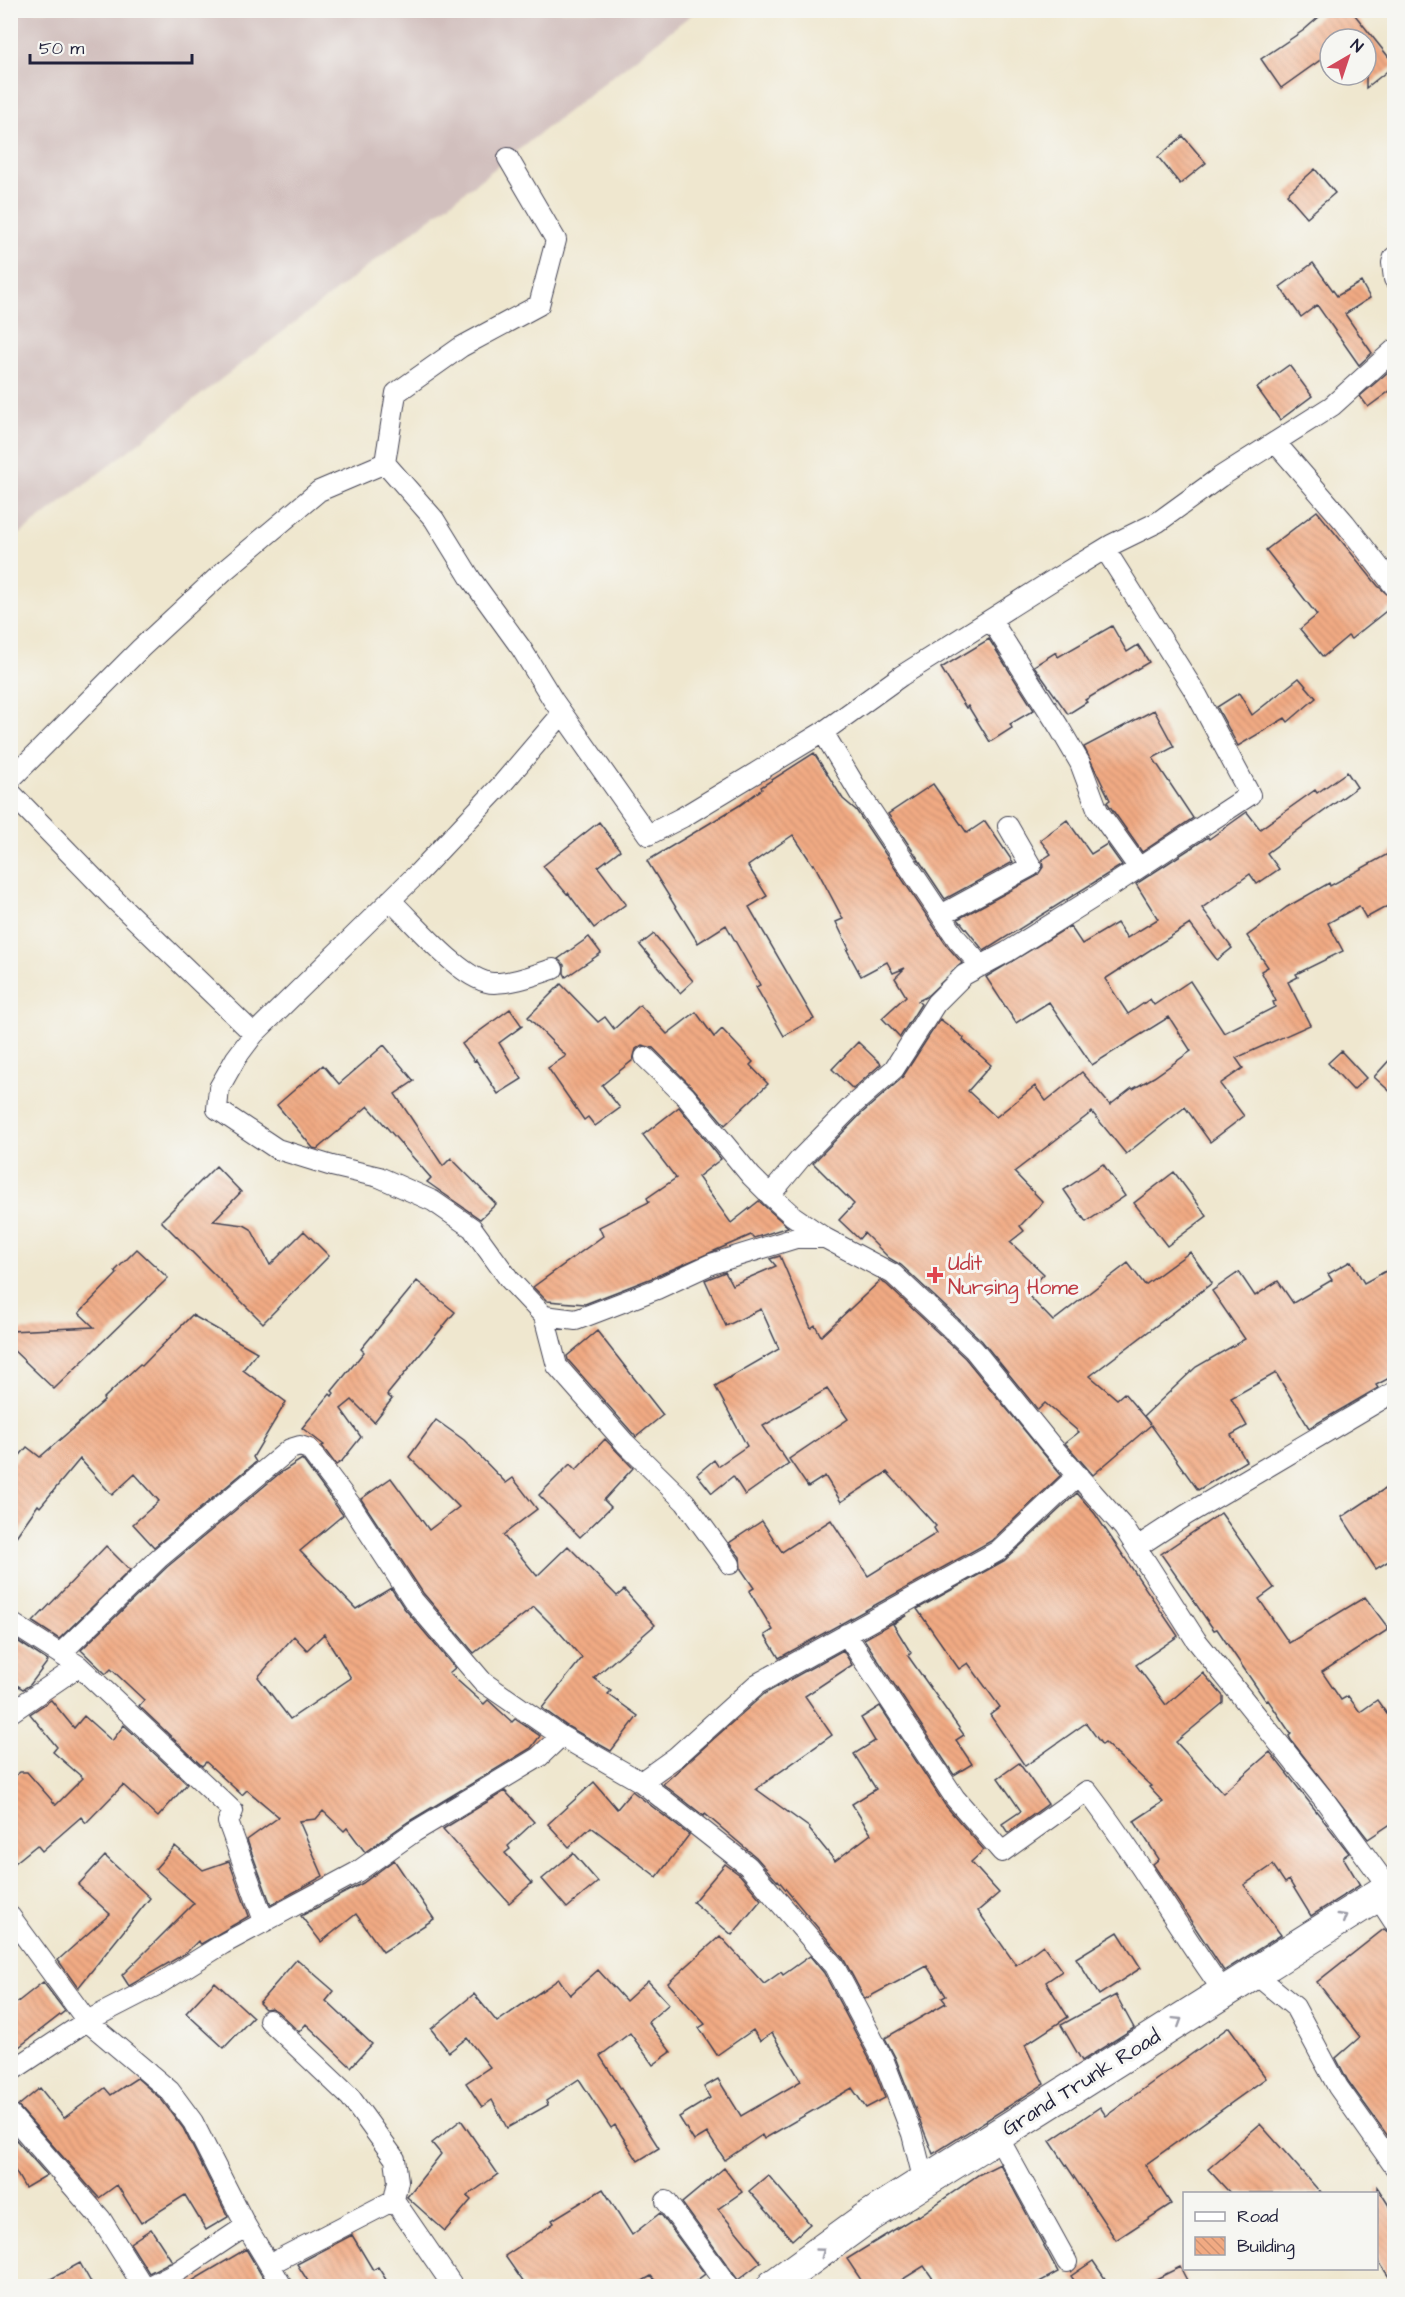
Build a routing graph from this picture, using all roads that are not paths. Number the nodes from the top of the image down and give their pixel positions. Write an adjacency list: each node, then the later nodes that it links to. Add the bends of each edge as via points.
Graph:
1 (508, 158): 6 (street, via 556,240 539,305 461,347 396,393)
2 (1395, 257): 3 (street)
3 (1395, 279)
4 (1395, 350): 5 (street, via 1332,406)
5 (1275, 442): 7 (street, via 1158,522); 8 (street)
6 (385, 463): 10 (street, via 434,519); 12 (street, via 319,491 232,564 141,648)
7 (1105, 549): 9 (street); 15 (street, via 1197,695 1250,795)
8 (1395, 586)
9 (991, 620): 11 (street, via 901,676); 15 (street, via 1080,763 1098,811)
10 (562, 714): 11 (street, via 648,835 683,818); 16 (street, via 503,783)
11 (822, 732): 17 (street)
12 (10, 780)
13 (10, 792): 20 (street)
14 (1008, 826): 17 (street, via 1031,867)
15 (1139, 868): 18 (street)
16 (390, 900): 19 (street, via 466,973 492,984); 20 (street)
17 (941, 915): 18 (street)
18 (981, 966): 22 (street, via 964,975 936,1003 894,1069 800,1159)
19 (553, 969)
20 (254, 1034): 24 (street, via 219,1088 217,1109 277,1149 379,1177 433,1201 472,1228 509,1279)
21 (645, 1057): 22 (street, via 686,1097)
22 (770, 1196): 23 (street)
23 (825, 1238): 24 (street, via 796,1238 711,1264 576,1320); 26 (street, via 893,1274 974,1350)
24 (544, 1316): 28 (street, via 557,1366 625,1443 685,1502)
25 (1395, 1392): 27 (street)
26 (1078, 1475): 27 (street); 30 (street, via 998,1551)
27 (1137, 1547): 36 (street, via 1196,1640 1326,1802)
28 (730, 1564)
29 (10, 1622): 31 (street)
30 (846, 1634): 35 (street, via 757,1684 676,1757); 41 (street, via 955,1798 1002,1852 1087,1791)
31 (60, 1654): 32 (street); 34 (street, via 159,1558 290,1449 300,1446 309,1449 413,1600 483,1682)
32 (79, 1666): 33 (street); 38 (street, via 233,1811 228,1822)
33 (10, 1713)
34 (561, 1736): 35 (street); 38 (street, via 539,1757 414,1832 357,1872)
35 (641, 1782): 48 (street, via 748,1866 834,1966 884,2061 912,2134)
36 (1387, 1890): 39 (street); 40 (main road, Grand Trunk Road, one-way to 36)
37 (10, 1916): 43 (street)
38 (264, 1921): 43 (street, via 159,1984)
39 (1395, 1922)
40 (1254, 1973): 41 (main road, Grand Trunk Road); 47 (street, via 1295,2007 1338,2087)
41 (1224, 1992): 46 (main road, Grand Trunk Road, one-way to 41)
42 (269, 2020): 49 (street, via 350,2097 395,2159 398,2181)
43 (87, 2021): 44 (street); 51 (street, via 170,2091 193,2122)
44 (10, 2072)
45 (10, 2114): 54 (street, via 101,2219)
46 (997, 2135): 48 (main road, Grand Trunk Road); 52 (street)
47 (1395, 2166)
48 (924, 2182): 59 (main road, Grand Trunk Road, one-way to 48)
49 (394, 2200): 53 (street); 57 (street)
50 (666, 2201): 58 (street)
51 (246, 2226): 53 (street); 55 (street)
52 (1067, 2262)
53 (270, 2264): 56 (street)
54 (143, 2286)
55 (149, 2286)
56 (282, 2286)
57 (453, 2286)
58 (728, 2286)
59 (773, 2286)

